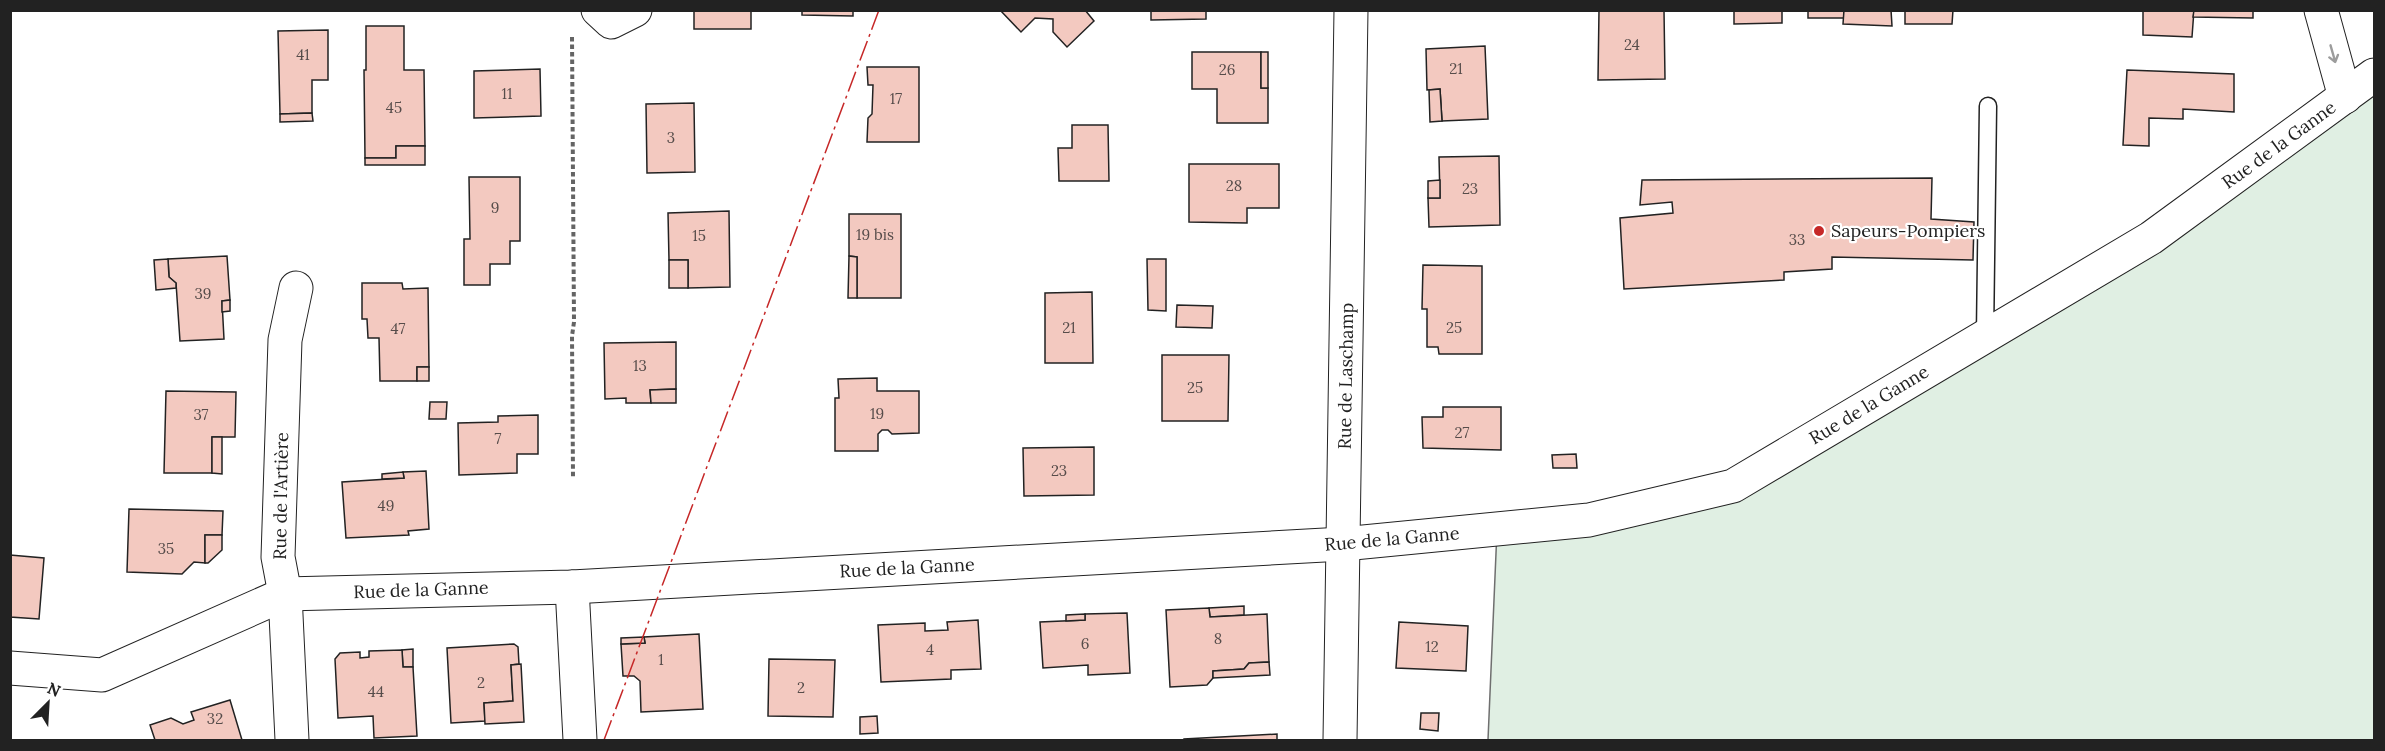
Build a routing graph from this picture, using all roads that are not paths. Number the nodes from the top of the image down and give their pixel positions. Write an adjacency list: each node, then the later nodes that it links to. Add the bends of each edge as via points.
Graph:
1 (598, 10): 2 (street, via 611,22)
2 (635, 10)
3 (1351, 10): 10 (street, Rue de Laschamp)
4 (2321, 10): 6 (street, one-way to 6)
5 (2374, 75): 6 (street, Rue de la Ganne)
6 (2345, 97): 9 (street, Rue de la Ganne, via 2151,238)
7 (1988, 106): 9 (lane)
8 (296, 288): 12 (street, Rue de l'Artière, via 285,340 282,398 278,558)
9 (1985, 336): 10 (street, Rue de la Ganne, via 1733,486 1589,520)
10 (1343, 544): 11 (street, Rue de la Ganne); 16 (street, Rue de Laschamp)
11 (572, 587): 12 (street, Rue de la Ganne); 15 (street)
12 (285, 594): 13 (street, via 102,675); 14 (street, Rue de l'Artière)
13 (10, 668)
14 (292, 741)
15 (580, 741)
16 (1340, 741)

